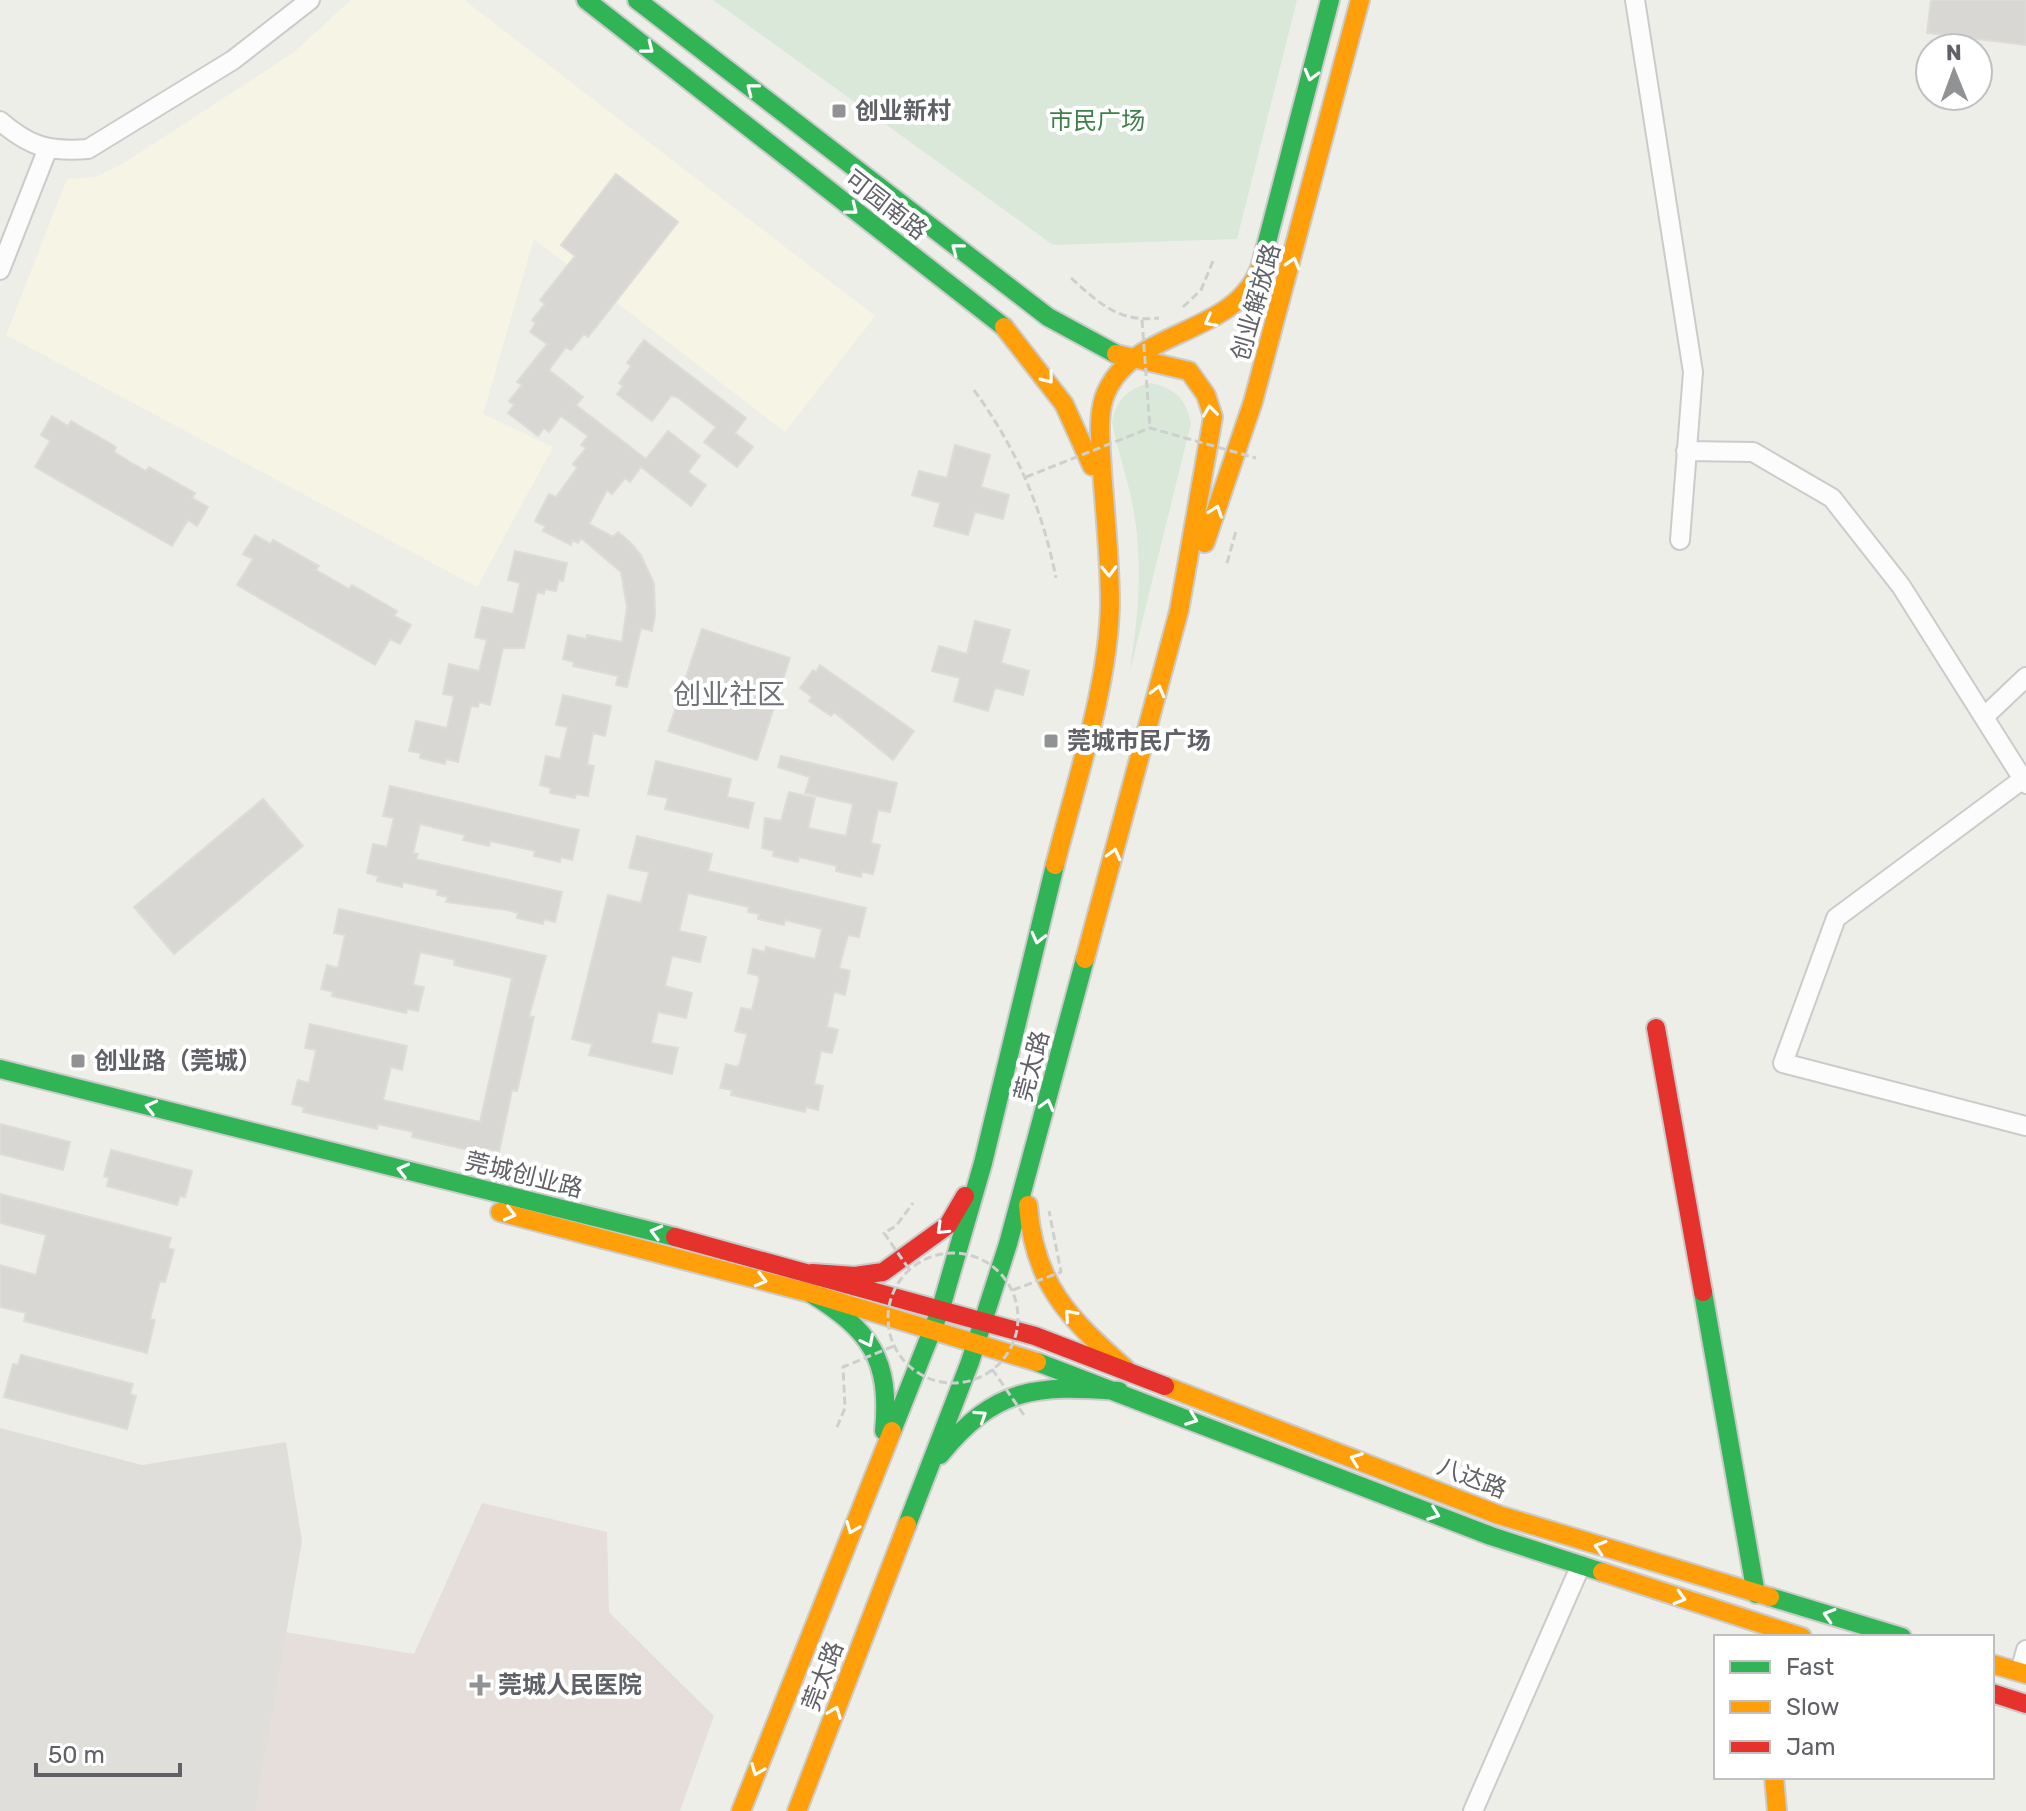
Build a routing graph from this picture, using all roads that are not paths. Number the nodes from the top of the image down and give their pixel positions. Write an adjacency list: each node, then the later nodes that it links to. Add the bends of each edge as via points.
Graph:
1 (310, 0): 8 (street, via 233,60 109,138 88,149)
2 (586, 0): 14 (main road, 可园南路, one-way to 14, via 997,320 1050,379 1076,420)
3 (637, 0): 10 (main road, 可园南路, one-way to 3)
4 (1330, 0): 11 (main road, 创业解放路, one-way to 11, via 1251,288 1216,319)
5 (1360, 0): 16 (main road, 创业解放路, one-way to 5, via 1253,402)
6 (1635, 0): 13 (street, via 1693,372)
7 (0, 121): 8 (street, via 33,146)
8 (48, 148): 9 (street)
9 (0, 270)
10 (1068, 330): 11 (main road); 12 (main road, 可园南路)
11 (1171, 339): 12 (main road, 创业解放路)
12 (1135, 358): 14 (main road, 创业解放路, via 1118,371 1099,409); 16 (main road, 莞太路, one-way to 12, via 1213,417 1193,373 1169,360)
13 (1686, 451): 15 (street); 18 (street, via 1753,452 1832,498 1901,586)
14 (1101, 493): 24 (main road, 莞太路, one-way to 24, via 1110,605 1102,672)
15 (1680, 540)
16 (1179, 611): 25 (main road, 莞太路, one-way to 16)
17 (2026, 677): 18 (street)
18 (1985, 716): 19 (street)
19 (2024, 781): 23 (street, via 1836,918 1783,1063)
20 (1656, 1028): 39 (main road)
21 (0, 1069): 26 (main road, 莞城创业路, one-way to 21)
22 (0, 1084): 27 (main road, 莞城创业路, one-way to 27)
23 (2026, 1126)
24 (983, 1163): 26 (main road, one-way to 26, via 948,1225 883,1272); 28 (main road, 莞太路)
25 (1027, 1180): 29 (main road, 莞太路); 34 (main road, one-way to 25, via 1066,1313 1038,1270 1028,1239)
26 (812, 1273): 28 (main road, 莞城创业路)
27 (810, 1293): 30 (main road, 莞城创业路); 36 (main road, one-way to 36, via 865,1331 885,1376)
28 (941, 1308): 29 (main road, 莞城创业路); 30 (main road, 莞太路)
29 (983, 1320): 31 (main road, 莞城创业路); 32 (main road, 莞太路)
30 (934, 1328): 32 (main road, 莞城创业路); 36 (main road, 莞太路)
31 (1035, 1336): 34 (main road, 八达路)
32 (977, 1342): 33 (main road, 莞城创业路); 37 (main road, 莞太路)
33 (1025, 1357): 35 (main road, 八达路)
34 (1126, 1369): 39 (main road, 八达路, one-way to 34, via 1499,1515)
35 (1119, 1391): 37 (main road, one-way to 35, via 951,1440 1002,1402 1051,1387); 38 (main road, 八达路, one-way to 38)
36 (881, 1455): 49 (main road, 莞太路, one-way to 49)
37 (927, 1471): 50 (main road, 莞太路, one-way to 37)
38 (1580, 1567): 40 (main road, 八达路, one-way to 40); 51 (street)
39 (1756, 1594): 42 (main road, 八达路, one-way to 39)
40 (1759, 1630): 41 (main road, 八达路)
41 (1790, 1635)
42 (1895, 1635)
43 (2026, 1650): 45 (street)
44 (1994, 1665): 45 (main road)
45 (2023, 1673)
46 (1994, 1694): 47 (main road)
47 (2026, 1704)
48 (1774, 1779): 52 (main road)
49 (741, 1811)
50 (797, 1811)
51 (1473, 1811)
52 (1777, 1811)

